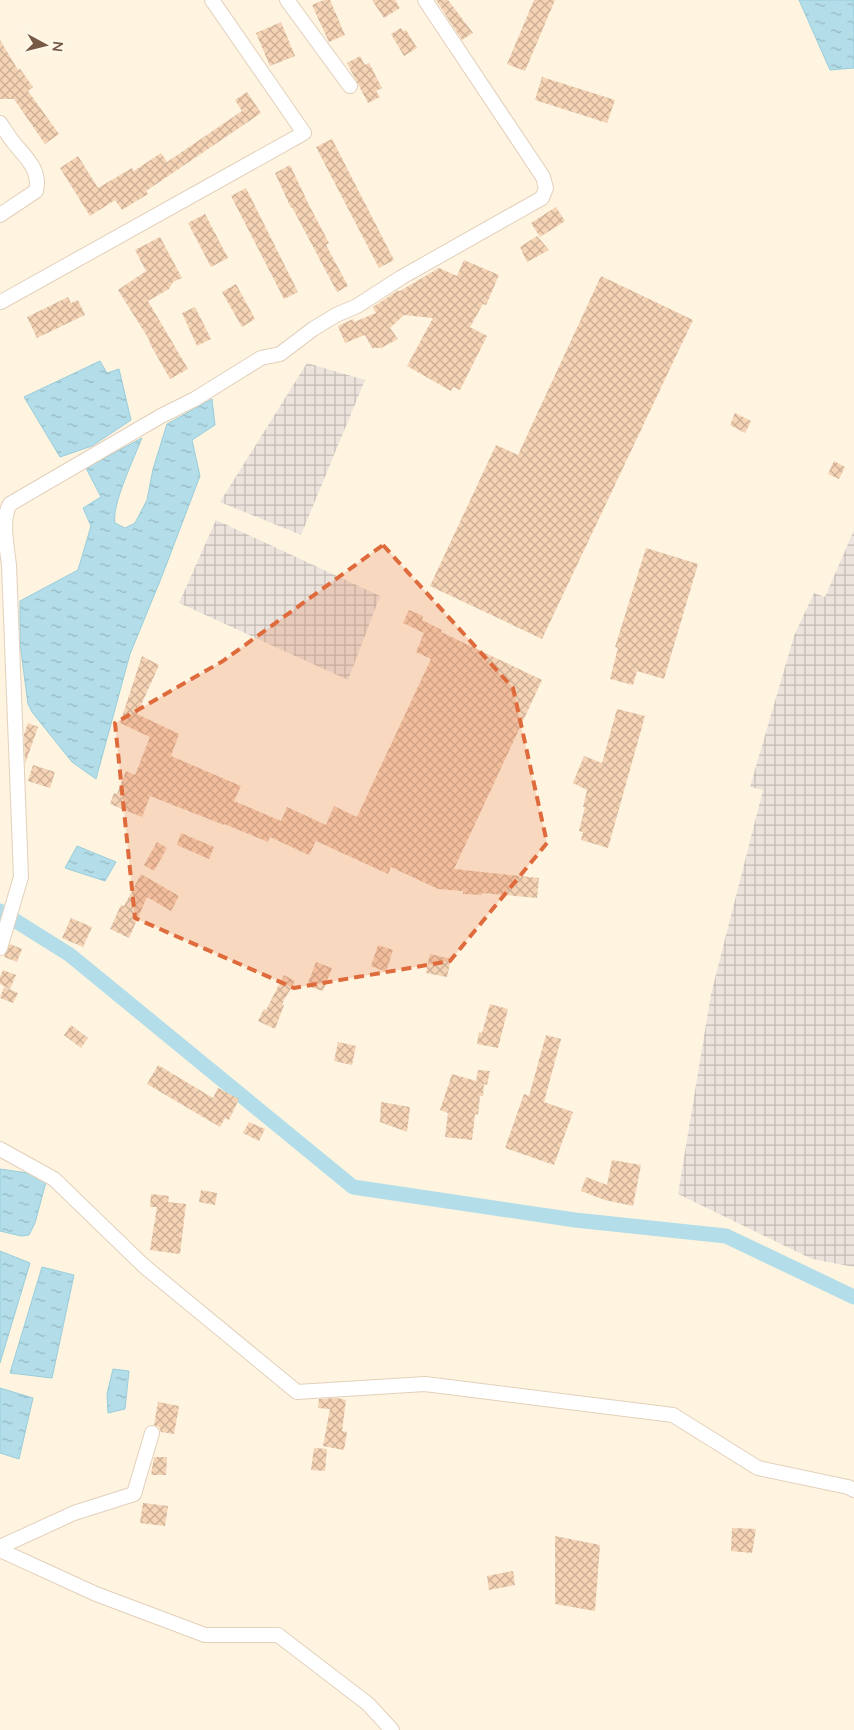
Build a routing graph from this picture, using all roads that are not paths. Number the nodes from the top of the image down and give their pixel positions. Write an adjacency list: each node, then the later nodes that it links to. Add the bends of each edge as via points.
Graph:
1 (212, 0): 7 (street, via 304,133)
2 (287, 0): 4 (street)
3 (425, 0): 9 (street, via 543,177 546,188 542,198 357,306 336,315 280,354 261,358 10,504 5,521)
4 (350, 86)
5 (0, 124): 6 (street, via 31,163 38,183 36,191)
6 (0, 215)
7 (1, 302)
8 (0, 545): 9 (street)
9 (9, 565): 10 (street, via 21,877)
10 (0, 948)
11 (0, 1149): 13 (street, via 54,1179 144,1266 297,1392 425,1384 673,1415 758,1468)
12 (152, 1433): 14 (street, via 134,1494 74,1513)
13 (854, 1490)
14 (0, 1548): 15 (street, via 96,1594 205,1635 278,1635 368,1704)
15 (392, 1730)

